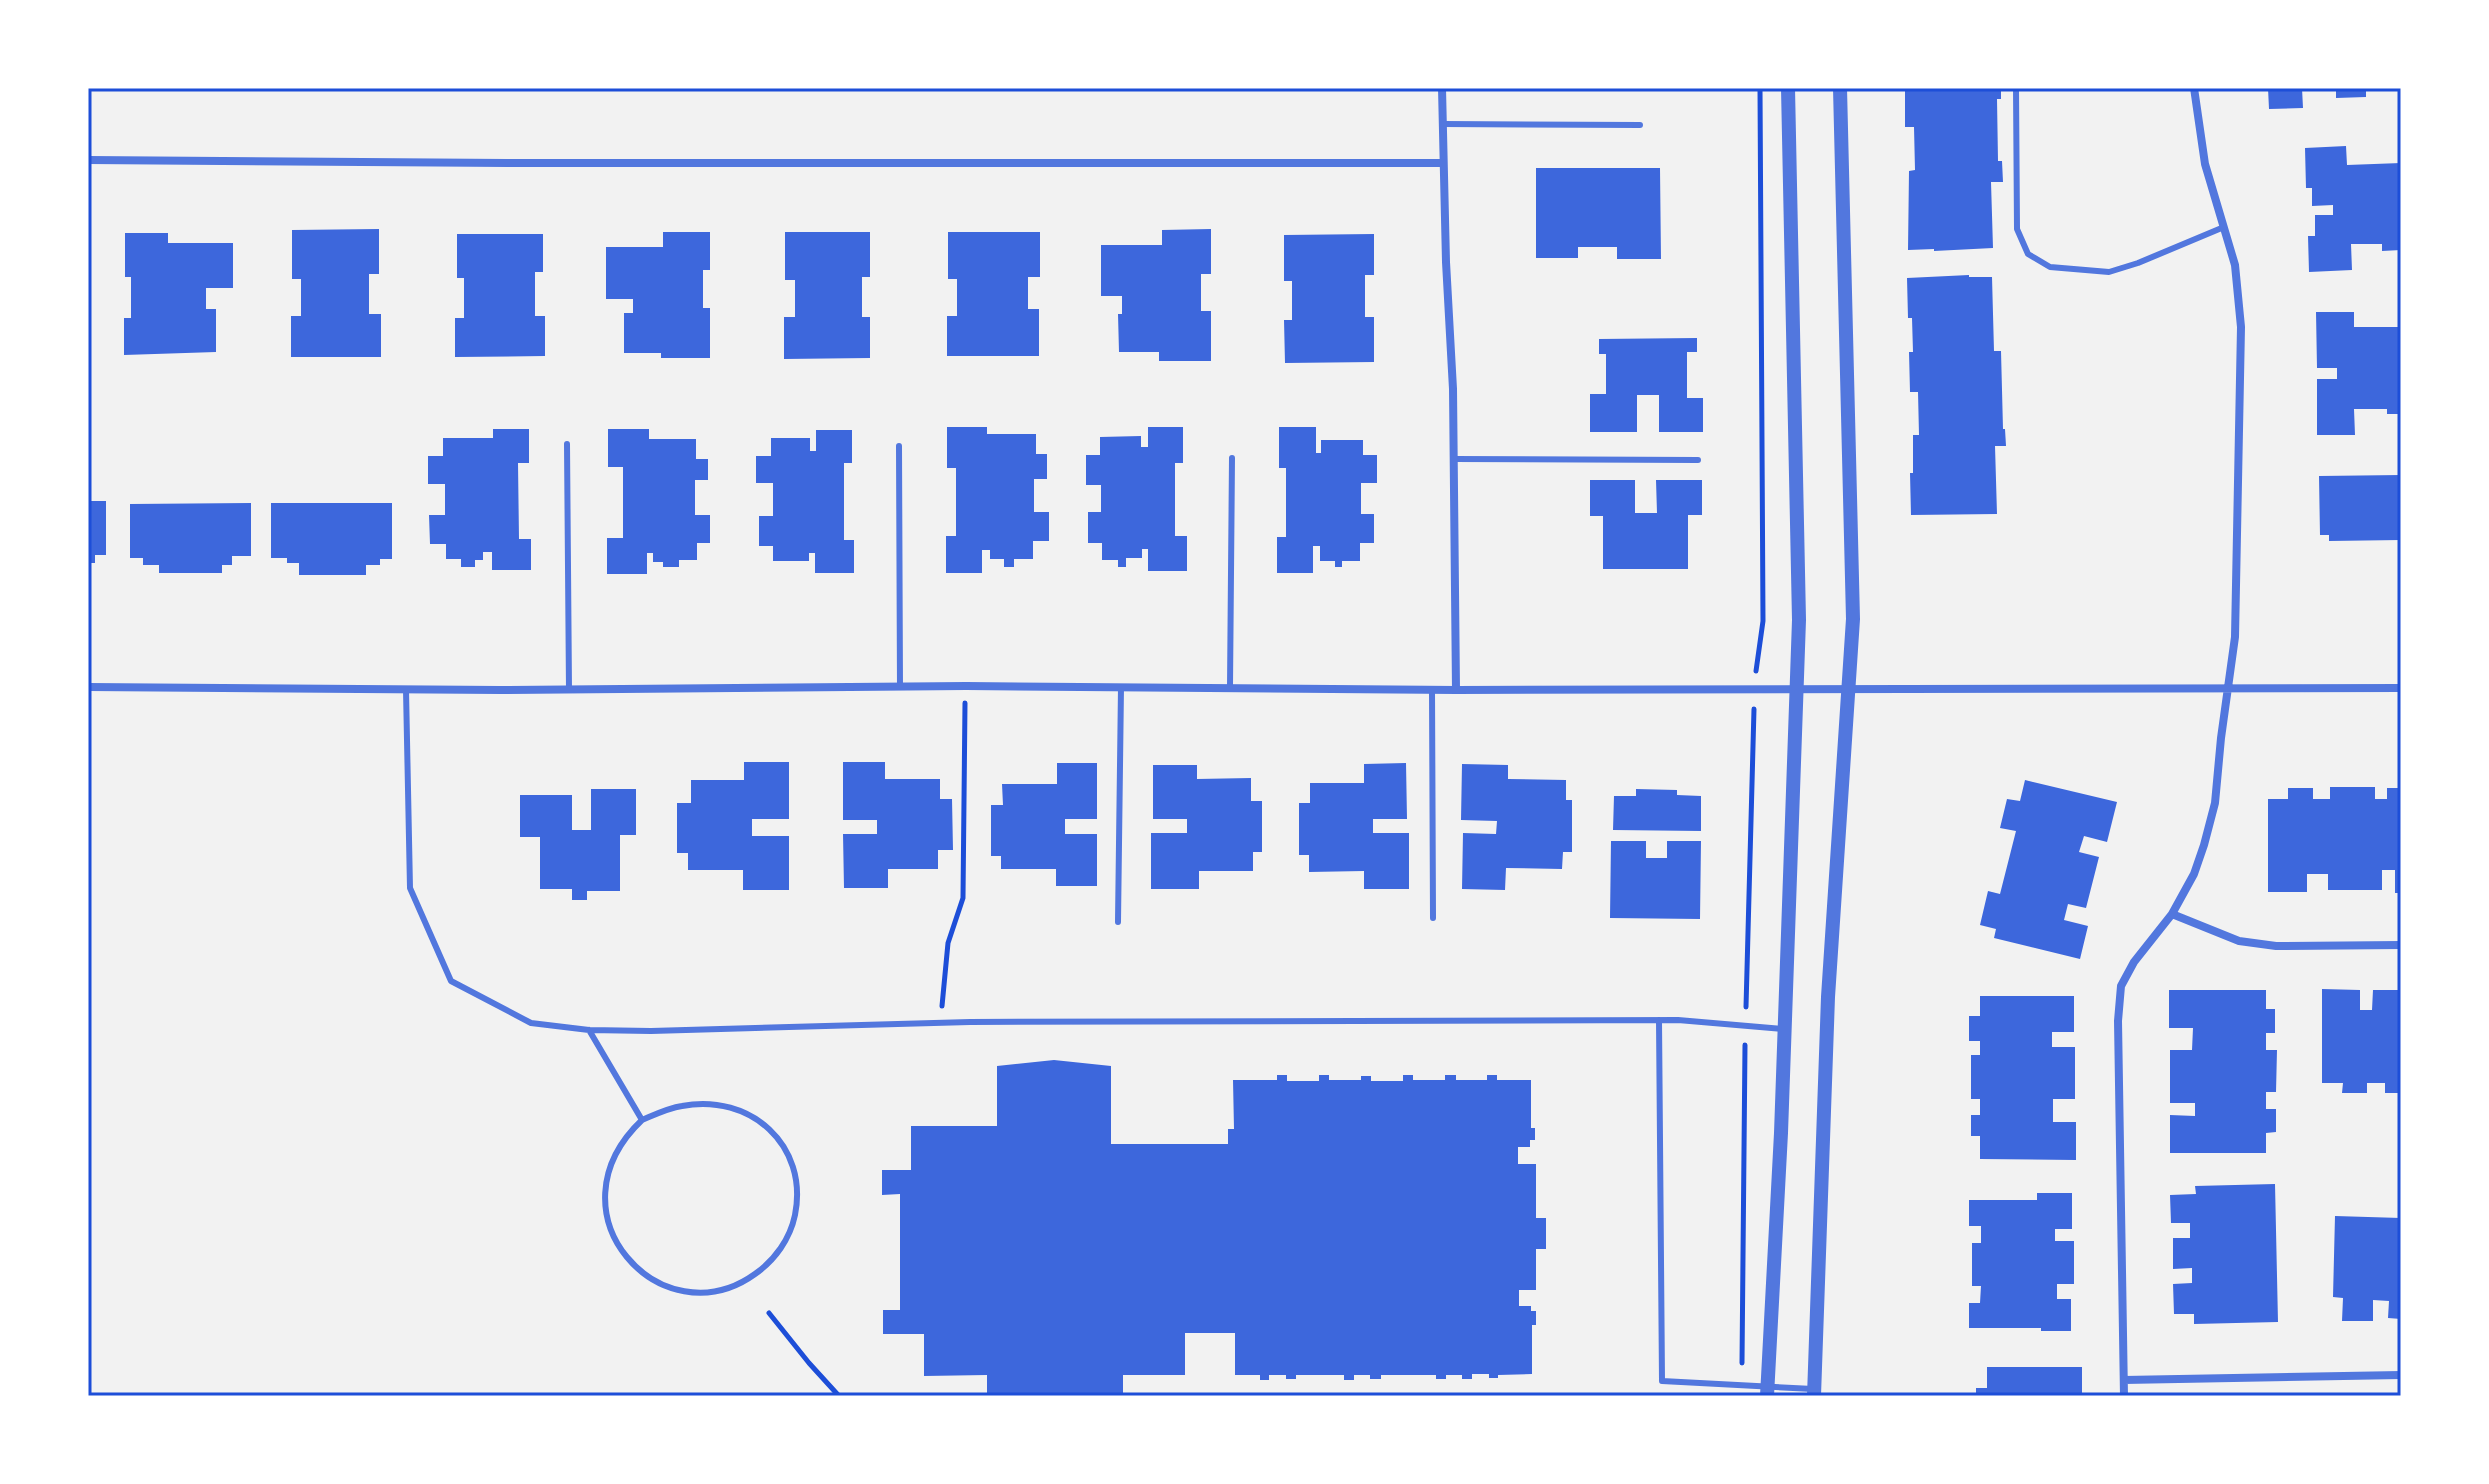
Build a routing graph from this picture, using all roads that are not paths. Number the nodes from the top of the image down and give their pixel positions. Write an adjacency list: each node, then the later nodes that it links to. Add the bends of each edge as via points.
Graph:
1 (1442, 88): 6 (street)
2 (1788, 88): 21 (street)
3 (1840, 88): 27 (street, via 1853,619)
4 (2016, 88): 10 (lane, via 2017,229 2028,254 2050,267 2109,272)
5 (2194, 88): 10 (street, via 2205,164)
6 (1443, 124): 7 (lane); 9 (street)
7 (1640, 125)
8 (88, 160): 9 (street)
9 (1443, 163): 14 (street)
10 (2224, 227): 20 (street, via 2235,265 2241,327 2235,637)
11 (567, 444): 23 (lane)
12 (899, 446): 17 (lane)
13 (1232, 458): 19 (lane)
14 (1454, 459): 15 (lane); 26 (street)
15 (1698, 460)
16 (88, 687): 24 (street)
17 (900, 687): 18 (street); 23 (street)
18 (1121, 687): 19 (street); 30 (lane)
19 (1230, 687): 25 (street)
20 (2229, 687): 22 (street); 27 (street); 28 (street, via 2215,803 2194,874)
21 (1797, 688): 26 (street); 27 (street); 33 (street)
22 (2401, 688)
23 (569, 689): 24 (street)
24 (406, 690): 34 (lane, via 410,888 451,981 531,1023)
25 (1432, 690): 26 (street); 29 (lane)
26 (1456, 690)
27 (1848, 690): 39 (street, via 1828,997)
28 (2172, 914): 31 (street, via 2239,941 2264,945); 37 (street, via 2121,986)
29 (1433, 918)
30 (1118, 922)
31 (2401, 945)
32 (1659, 1020): 33 (lane); 34 (lane, via 942,1022); 38 (lane, via 1662,1381)
33 (1785, 1029): 38 (street)
34 (589, 1030): 35 (lane)
35 (642, 1120): 35 (lane, via 615,1151 604,1190 611,1230 633,1265 668,1286 698,1291 729,1288 765,1267 789,1235 797,1196 789,1158 767,1126 751,1114 716,1106 682,1105)
36 (2401, 1375): 37 (street)
37 (2124, 1380): 40 (street)
38 (1767, 1392): 39 (lane)
39 (1814, 1393)
40 (2124, 1396)

